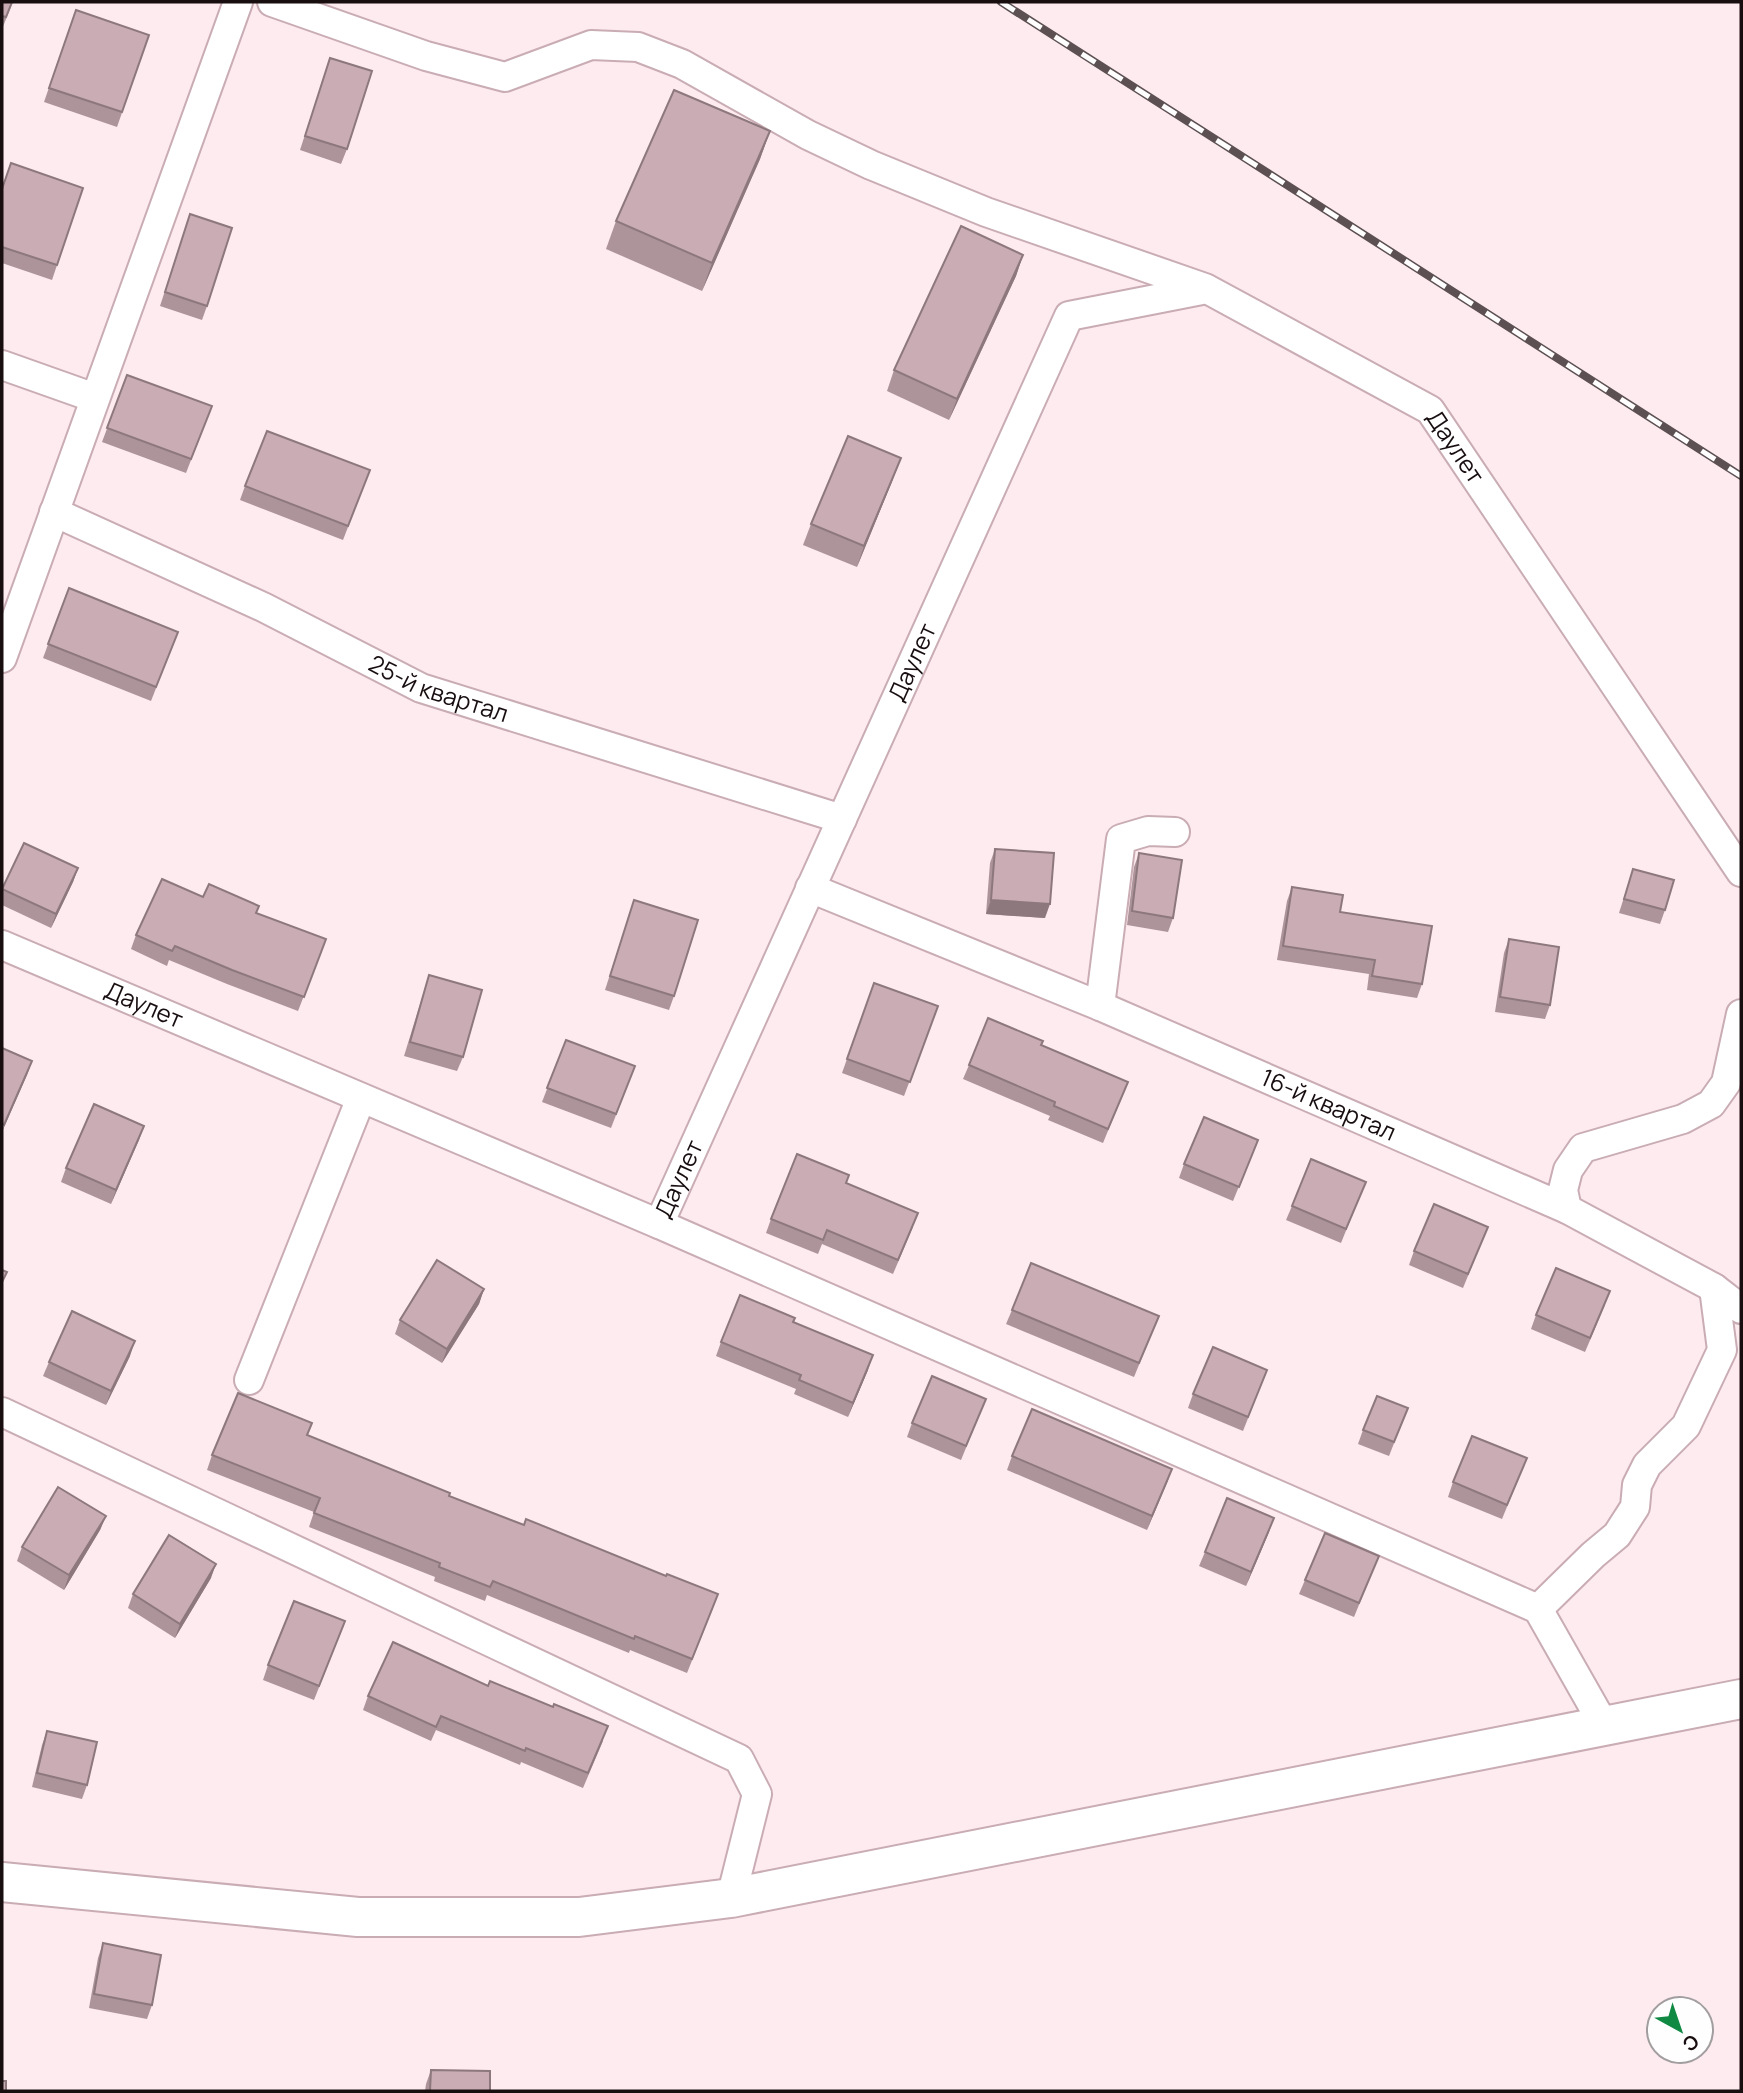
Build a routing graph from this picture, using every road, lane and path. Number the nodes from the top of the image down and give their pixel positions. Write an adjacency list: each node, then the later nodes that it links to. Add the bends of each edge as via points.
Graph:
1 (238, 2): 5 (street)
2 (272, 2): 3 (street, via 426,56 505,77 591,45 638,47 682,64 808,135 871,164 986,212)
3 (1207, 289): 8 (street, Даулет, via 1069,316); 10 (street, Даулет, via 1430,410)
4 (2, 365): 5 (street)
5 (96, 398): 6 (street)
6 (54, 513): 7 (street); 8 (street, 25-й квартал, via 263,607 421,688)
7 (2, 658)
8 (842, 819): 11 (street, Даулет)
9 (1175, 832): 13 (street, via 1148,831 1121,839)
10 (1741, 872)
11 (810, 888): 13 (street, 16-й квартал); 17 (street, Даулет)
12 (2, 945): 15 (street, Даулет)
13 (1100, 1006): 16 (street, 16-й квартал)
14 (1741, 1014): 16 (street, via 1726,1083 1711,1104 1683,1119 1583,1148 1568,1170 1563,1190)
15 (361, 1098): 17 (street, Даулет); 20 (street)
16 (1567, 1209): 18 (street, 16-й квартал)
17 (659, 1224): 22 (street)
18 (1714, 1288): 19 (street, 16-й квартал); 22 (street, via 1722,1350 1686,1426 1647,1465 1637,1485 1635,1507 1617,1535)
19 (1741, 1310)
20 (249, 1380)
21 (2, 1412): 26 (street, via 739,1759 757,1794)
22 (1538, 1609): 24 (street)
23 (1741, 1699): 24 (street)
24 (1605, 1727): 26 (street)
25 (2, 1882): 26 (street, via 358,1917 579,1917)
26 (730, 1898)

